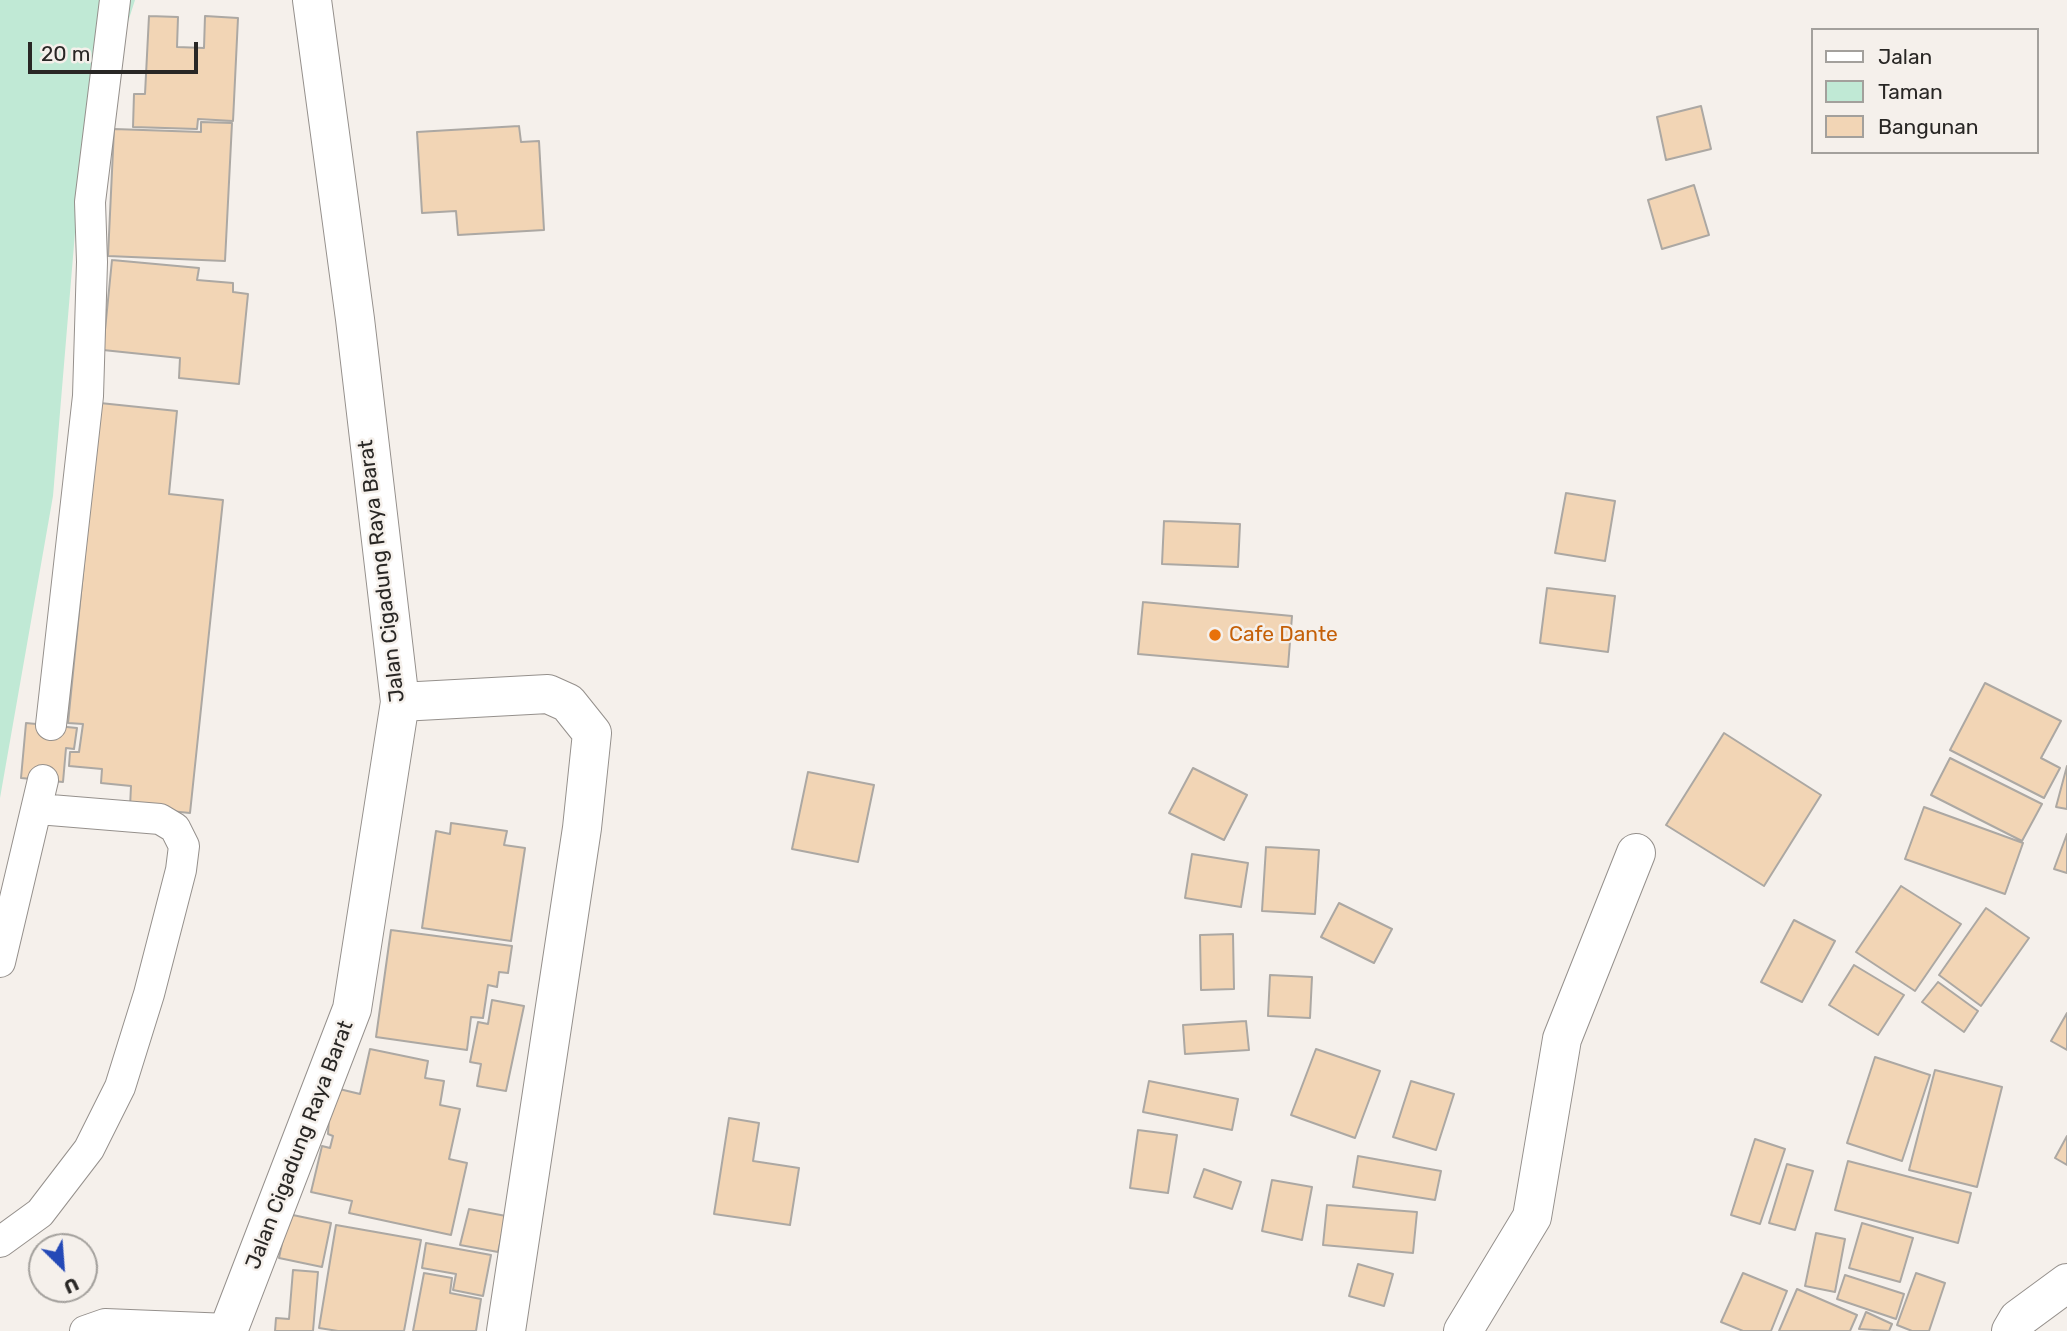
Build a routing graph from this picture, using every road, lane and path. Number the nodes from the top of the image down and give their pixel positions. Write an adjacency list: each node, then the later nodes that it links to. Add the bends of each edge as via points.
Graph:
1 (115, 0): 4 (lane, via 90,202 88,396)
2 (312, 0): 3 (street, Jalan Cigadung Raya Barat)
3 (400, 702): 11 (street, Jalan Cigadung Raya Barat, via 352,1009); 13 (street, via 548,694 568,703 592,733 582,828)
4 (51, 725)
5 (43, 780): 6 (lane)
6 (38, 809): 8 (lane); 9 (lane, via 160,819 175,828 184,846 149,994 120,1087 89,1149 40,1213)
7 (1636, 853): 14 (street, via 1562,1038 1532,1217)
8 (0, 962)
9 (0, 1242)
10 (2067, 1283): 15 (street, via 2018,1319)
11 (229, 1330): 12 (lane, via 105,1324)
12 (85, 1331)
13 (506, 1331)
14 (1463, 1331)
15 (2011, 1331)

